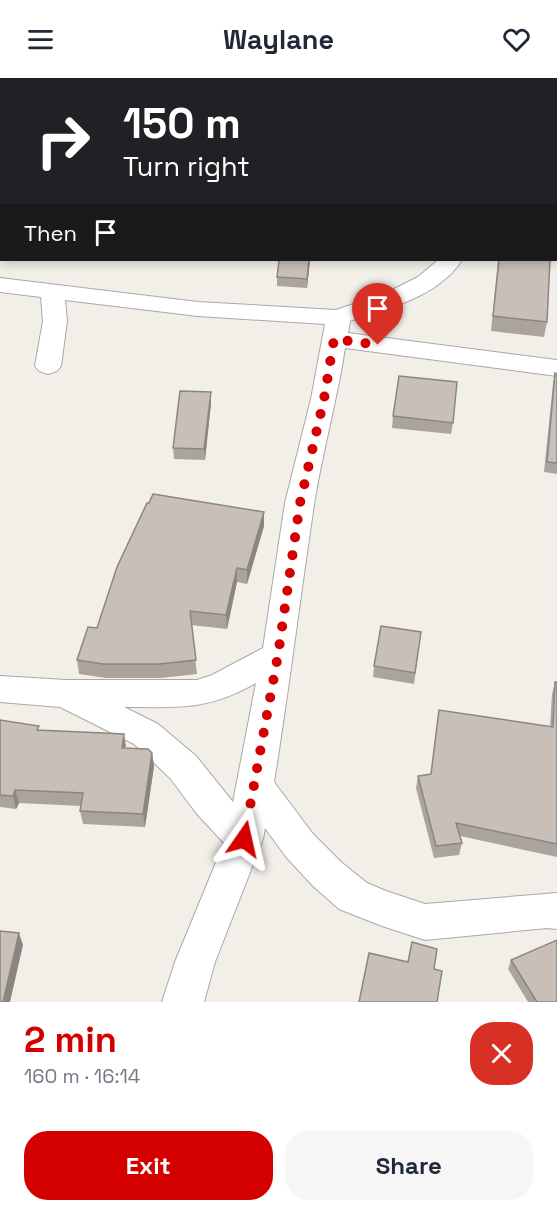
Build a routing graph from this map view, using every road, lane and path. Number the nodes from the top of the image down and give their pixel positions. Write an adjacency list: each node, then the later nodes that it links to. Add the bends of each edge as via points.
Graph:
1 (449, 261): 4 (street, via 426,282)
2 (0, 285): 3 (street)
3 (52, 291): 4 (street); 5 (street, via 55,321)
4 (336, 328): 6 (street); 7 (street, via 300,503)
5 (48, 366)
6 (557, 368)
7 (278, 655): 9 (street, via 222,686 197,693); 10 (street)
8 (0, 689): 9 (street)
9 (66, 694): 11 (street, via 146,734 183,767)
10 (255, 785): 11 (street); 12 (street, via 300,846 353,896 425,922)
11 (244, 839): 13 (street)
12 (557, 911)
13 (183, 1002)

